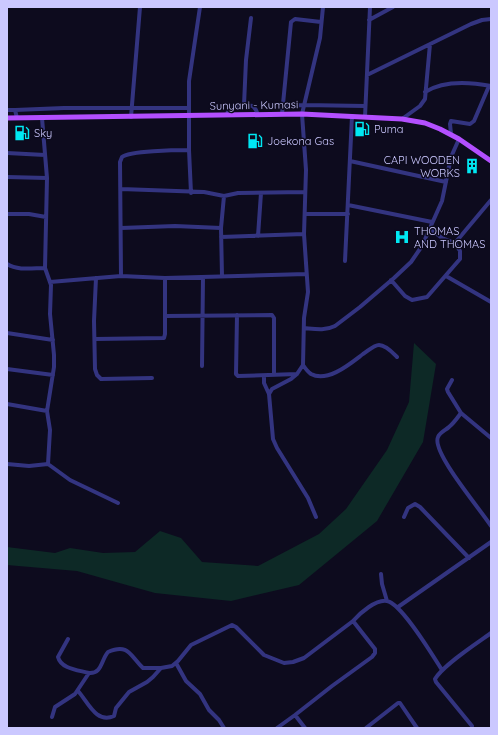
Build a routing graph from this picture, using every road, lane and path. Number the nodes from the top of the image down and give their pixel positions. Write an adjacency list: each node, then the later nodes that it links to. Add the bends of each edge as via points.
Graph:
1 (140, 7): 19 (street)
2 (200, 7): 18 (street, via 189,81)
3 (323, 7): 9 (street)
4 (370, 7): 8 (street)
5 (393, 7): 8 (street)
6 (251, 18): 14 (street)
7 (491, 19): 10 (street, via 471,24)
8 (369, 20): 11 (street)
9 (322, 22): 15 (street); 16 (street, via 295,19 291,22)
10 (430, 44): 11 (street); 13 (street)
11 (368, 75): 17 (street)
12 (490, 86): 13 (street, via 471,83 445,84 432,87); 34 (street, via 474,121 470,124 451,121)
13 (425, 92): 33 (street, via 423,102)
14 (244, 104): 22 (street, via 255,107); 25 (street, via 228,111)
15 (304, 105): 16 (street); 17 (street); 24 (street)
16 (283, 106): 23 (street)
17 (365, 106): 29 (street)
18 (189, 108): 19 (street); 26 (street)
19 (132, 109): 21 (street); 28 (street)
20 (7, 110): 21 (street)
21 (15, 110): 31 (street)
22 (258, 114): 23 (main road, Sunyani - Kumasi); 25 (main road, Sunyani - Kumasi)
23 (282, 114): 24 (main road, Sunyani - Kumasi)
24 (302, 114): 27 (main road, Sunyani - Kumasi); 45 (street)
25 (227, 115): 26 (main road, Sunyani - Kumasi)
26 (189, 116): 28 (main road, Sunyani - Kumasi); 36 (street)
27 (352, 116): 29 (main road, Sunyani - Kumasi); 39 (street)
28 (131, 117): 32 (main road, Sunyani - Kumasi)
29 (365, 117): 33 (main road, Sunyani - Kumasi)
30 (7, 118): 31 (main road, Sunyani - Kumasi)
31 (17, 118): 32 (main road, Sunyani - Kumasi)
32 (42, 118): 38 (street)
33 (402, 119): 34 (main road, Sunyani - Kumasi, via 425,123)
34 (451, 134): 35 (main road, Sunyani - Kumasi)
35 (459, 138): 40 (main road, Sunyani - Kumasi); 43 (street, via 451,157)
36 (189, 150): 44 (street, via 125,155 120,162); 46 (street)
37 (7, 153): 38 (street)
38 (45, 155): 42 (street)
39 (350, 161): 43 (street); 50 (street)
40 (491, 161)
41 (7, 177): 42 (street)
42 (47, 178): 54 (street)
43 (446, 182): 55 (street, via 442,201)
44 (121, 189): 46 (street); 56 (street)
45 (305, 192): 47 (street); 52 (street)
46 (191, 193): 48 (street)
47 (261, 193): 48 (street); 60 (street)
48 (224, 196): 57 (street)
49 (491, 200): 62 (street)
50 (348, 205): 53 (street); 55 (street)
51 (7, 214): 54 (street)
52 (305, 214): 53 (street); 59 (street)
53 (348, 214): 63 (street)
54 (46, 217): 65 (street)
55 (432, 222): 58 (street)
56 (121, 228): 57 (street); 67 (street)
57 (221, 228): 61 (street)
58 (430, 229): 62 (street); 73 (street, via 411,262)
59 (304, 234): 60 (street); 66 (street)
60 (258, 236): 61 (street)
61 (221, 237): 68 (street)
62 (455, 243): 69 (street, via 460,252 460,259)
63 (345, 261)
64 (7, 264): 65 (street, via 22,269)
65 (45, 268): 74 (street)
66 (306, 274): 68 (street); 79 (street, via 308,292)
67 (121, 276): 71 (street); 72 (street)
68 (222, 276): 70 (street)
69 (446, 276): 73 (street, via 427,297 412,300); 75 (street)
70 (203, 277): 72 (street); 76 (street)
71 (96, 278): 74 (street); 81 (street)
72 (165, 278): 78 (street)
73 (390, 280): 79 (street, via 335,326 322,330)
74 (50, 282): 82 (street)
75 (491, 302)
76 (203, 315): 77 (street); 78 (street); 85 (street)
77 (237, 315): 89 (street, via 272,315 274,318); 90 (street, via 236,374)
78 (165, 316): 81 (street, via 163,338)
79 (304, 328): 84 (street)
80 (7, 333): 82 (street)
81 (95, 339): 91 (street, via 95,369 101,379)
82 (53, 340): 88 (street)
83 (397, 357): 84 (street, via 390,350 378,345 328,375 312,375)
84 (303, 365): 87 (street)
85 (202, 366)
86 (7, 369): 88 (street)
87 (297, 374): 89 (street); 93 (street, via 272,389)
88 (53, 375): 95 (street)
89 (274, 375): 90 (street)
90 (264, 376): 93 (street)
91 (152, 378)
92 (452, 380): 96 (street, via 447,389)
93 (269, 394): 101 (street, via 273,439 308,498)
94 (7, 404): 95 (street)
95 (47, 411): 99 (street, via 50,430)
96 (461, 413): 97 (street); 103 (street, via 451,426 439,434 439,451)
97 (491, 438)
98 (7, 464): 99 (street)
99 (48, 464): 100 (street, via 70,480)
100 (118, 503)
101 (316, 517)
102 (404, 518): 105 (street, via 408,508 415,504 420,506)
103 (491, 526)
104 (491, 542): 105 (street)
105 (469, 558): 108 (street)
106 (381, 574): 107 (street)
107 (387, 601): 108 (street); 109 (street, via 372,605)
108 (398, 607): 114 (street)
109 (353, 621): 112 (street, via 298,661 284,662 267,657 232,625 191,645); 117 (street, via 375,649 375,653)
110 (491, 634): 114 (street)
111 (68, 639): 115 (street, via 58,657 59,662 63,666)
112 (176, 663): 113 (street); 120 (street, via 186,681 200,694)
113 (161, 668): 115 (street, via 143,668 127,650 121,648 108,652 99,669); 116 (street, via 153,677 129,692 116,708 114,716 108,719 97,715)
114 (442, 670): 119 (street, via 435,678 436,682)
115 (89, 673): 116 (street)
116 (78, 691): 118 (street, via 55,707)
117 (295, 715): 121 (street); 122 (street)
118 (52, 717)
119 (472, 726)
120 (224, 728)
121 (277, 728)
122 (305, 728)
123 (366, 728): 124 (street, via 398,703)
124 (417, 728)

